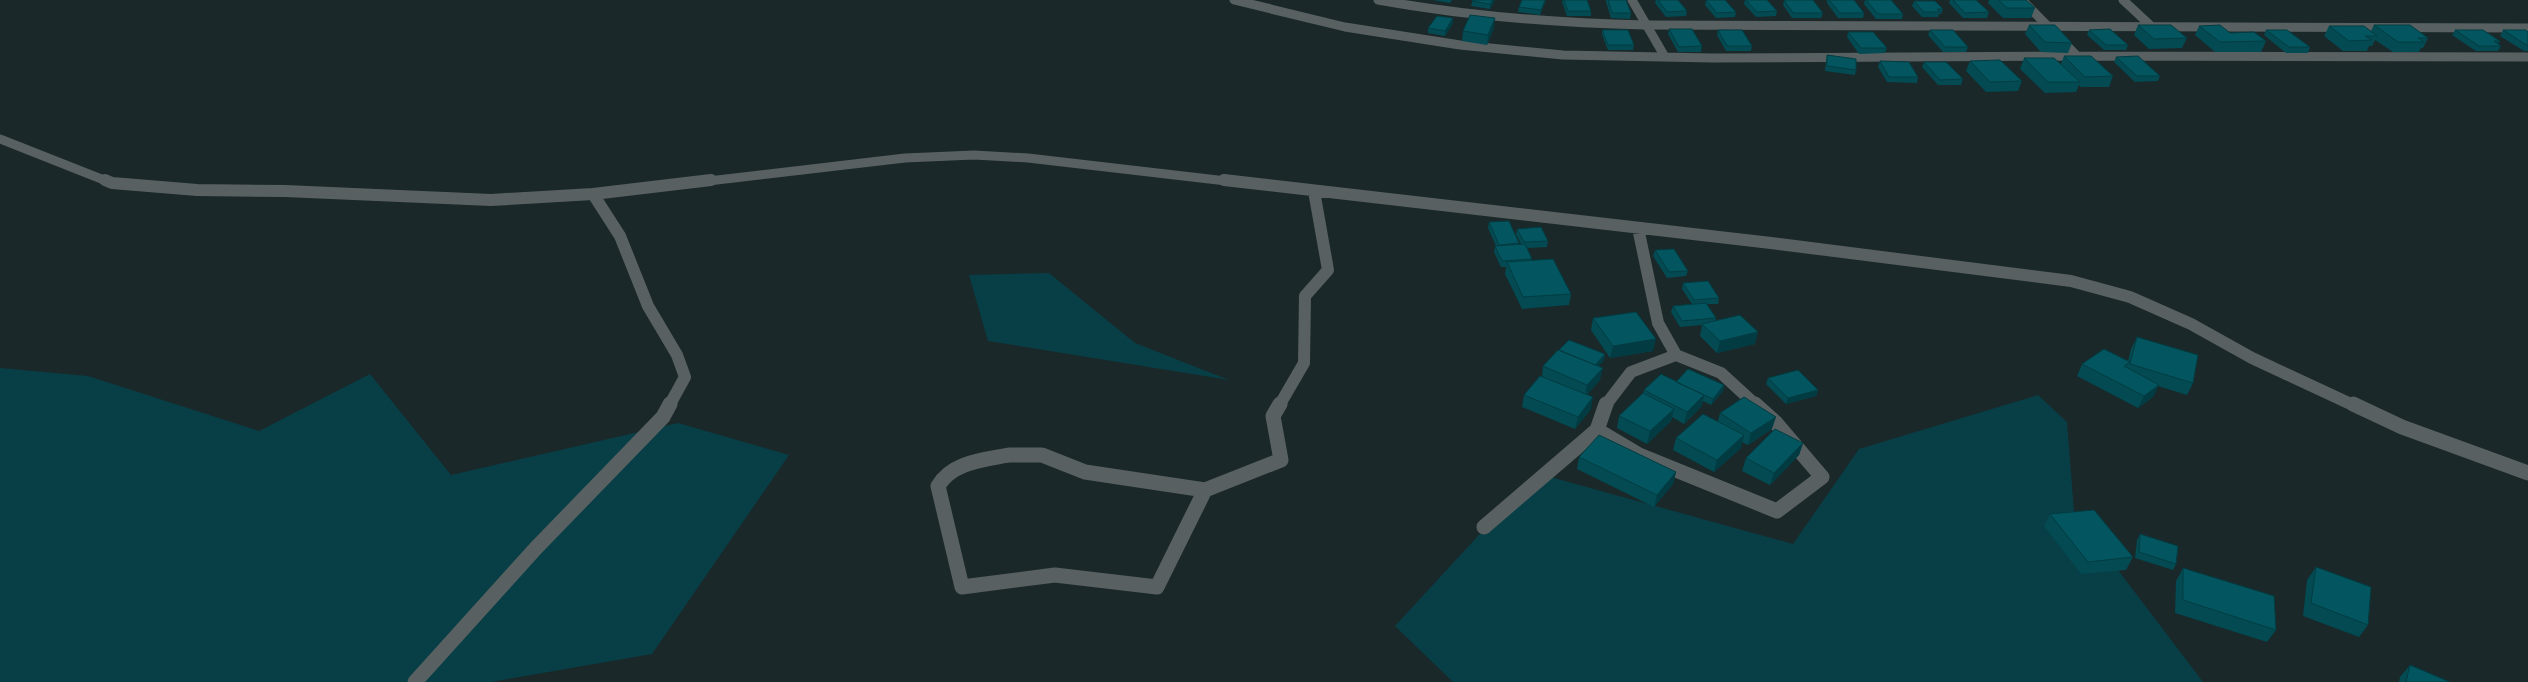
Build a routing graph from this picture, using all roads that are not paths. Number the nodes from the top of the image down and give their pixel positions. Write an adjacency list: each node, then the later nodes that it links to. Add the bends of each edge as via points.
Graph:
1 (1234, 0): 11 (street, via 1344,27 1460,45 1562,55)
2 (1378, 0): 7 (street, via 1416,8 1492,16)
3 (1632, 0): 7 (street)
4 (2022, 0): 6 (street)
5 (2122, 0): 8 (street)
6 (2047, 24): 7 (street); 8 (street); 10 (street)
7 (1645, 25): 11 (street)
8 (2150, 25): 9 (street)
9 (2528, 28)
10 (2077, 56): 11 (street); 12 (street)
11 (1665, 57)
12 (2528, 57)
13 (0, 139): 15 (street, via 112,183 197,190 286,190 491,200)
14 (1314, 191): 15 (street, via 1028,158 974,155 905,158); 16 (street); 20 (street, via 1328,270 1304,296 1304,363 1273,416 1281,460)
15 (593, 194): 22 (street, via 620,236 648,306 677,355 685,377 663,417 536,548)
16 (1638, 228): 17 (street, via 1658,323); 19 (street, via 2071,281 2122,295 2191,324 2252,358 2402,427)
17 (1676, 355): 18 (street, via 1631,372 1607,401); 18 (street, via 1721,373 1776,423 1822,477 1777,511 1640,454)
18 (1597, 430): 21 (street)
19 (2528, 473)
20 (1205, 490): 20 (street, via 1156,587 1055,575 962,587 938,486 945,474 966,464 1009,455 1042,455 1086,472)
21 (1484, 527)
22 (415, 682)

